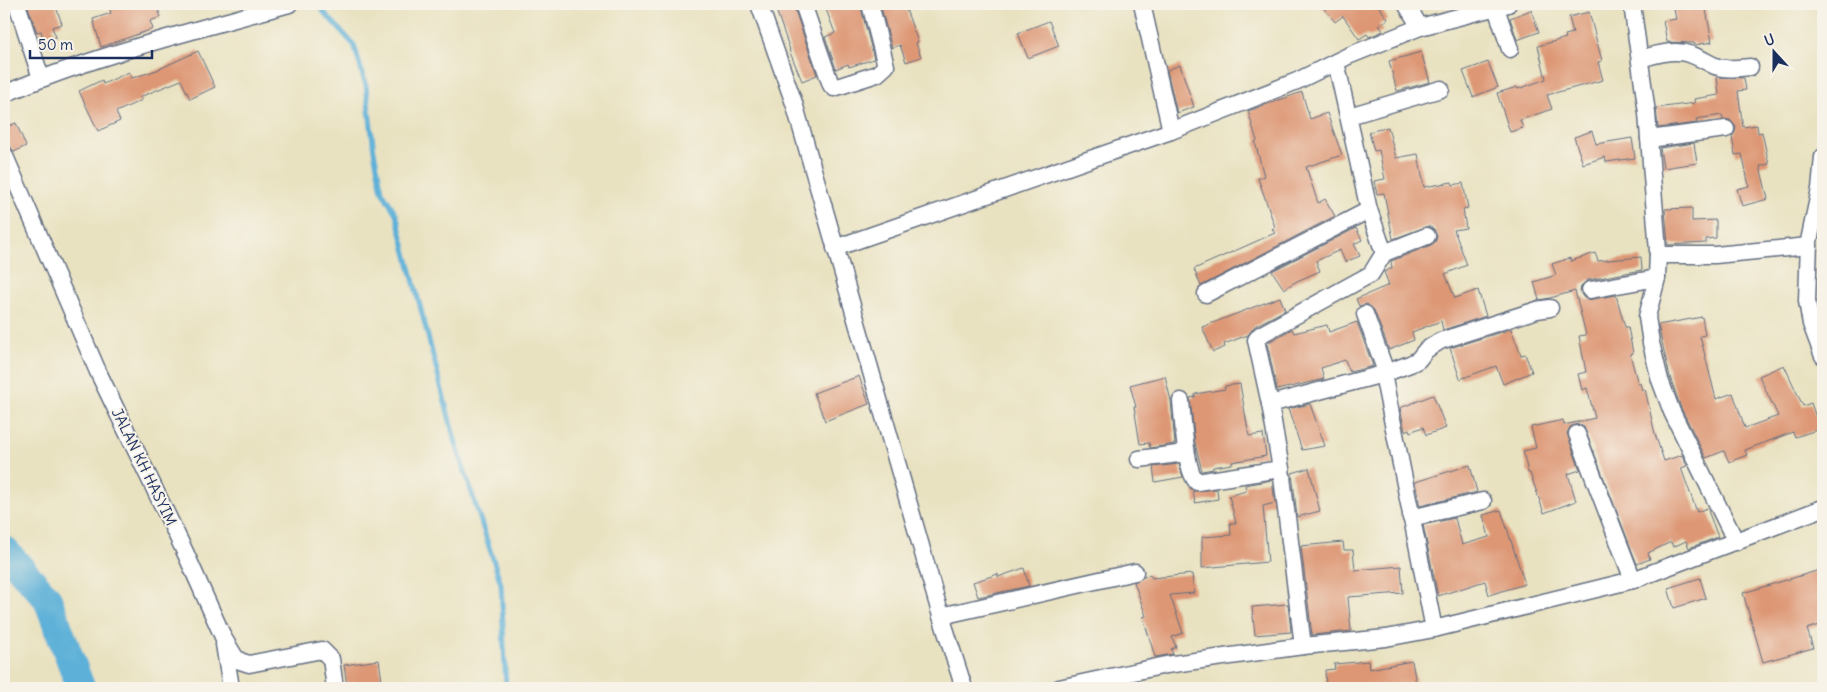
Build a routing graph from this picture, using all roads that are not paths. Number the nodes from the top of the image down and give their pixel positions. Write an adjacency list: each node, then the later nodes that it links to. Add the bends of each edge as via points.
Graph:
1 (18, 4): 15 (street)
2 (289, 4): 15 (street, via 172,36)
3 (759, 4): 27 (street, via 794,103)
4 (804, 4): 5 (street, via 834,88 877,74 886,66)
5 (870, 4)
6 (1142, 4): 20 (street)
7 (1406, 4): 10 (street)
8 (1632, 4): 12 (street)
9 (1502, 6): 10 (street); 11 (street)
10 (1420, 27): 13 (street)
11 (1510, 49)
12 (1640, 59): 14 (street, via 1676,52 1725,68); 21 (street)
13 (1336, 62): 18 (street); 20 (street)
14 (1750, 67)
15 (41, 78): 17 (street)
16 (1440, 89): 18 (street)
17 (4, 94)
18 (1349, 116): 24 (street)
19 (1726, 129): 21 (street)
20 (1171, 131): 27 (street)
21 (1649, 139): 29 (street)
22 (4, 154): 51 (street, JALAN KH HASYIM, via 99,374)
23 (1823, 157): 26 (street)
24 (1369, 210): 28 (street); 32 (street)
25 (1427, 236): 28 (street)
26 (1809, 246): 29 (street); 35 (street, via 1806,301)
27 (835, 248): 49 (street)
28 (1384, 253): 38 (street, via 1371,274 1256,340)
29 (1658, 255): 30 (street)
30 (1657, 278): 31 (street); 46 (street, via 1647,317 1660,380 1672,412)
31 (1590, 290)
32 (1206, 294)
33 (1550, 308): 36 (street, via 1440,341 1418,360)
34 (1365, 314): 36 (street)
35 (1823, 356)
36 (1384, 373): 38 (street); 45 (street)
37 (1181, 401): 40 (street)
38 (1270, 404): 42 (street)
39 (1577, 434): 48 (street)
40 (1186, 453): 41 (street); 42 (street, via 1192,476 1197,482)
41 (1139, 459)
42 (1281, 469): 52 (street)
43 (1483, 501): 45 (street)
44 (1823, 508): 46 (street)
45 (1411, 518): 50 (street)
46 (1736, 542): 48 (street)
47 (1135, 572): 49 (street)
48 (1633, 580): 50 (street)
49 (942, 616): 55 (street)
50 (1434, 629): 52 (street, via 1386,638)
51 (224, 640): 53 (street); 54 (street, JALAN KH HASYIM, via 235,657 249,664 322,650 330,659)
52 (1303, 646): 56 (street, via 1166,665)
53 (231, 688)
54 (335, 688)
55 (964, 688)
56 (1059, 688)

